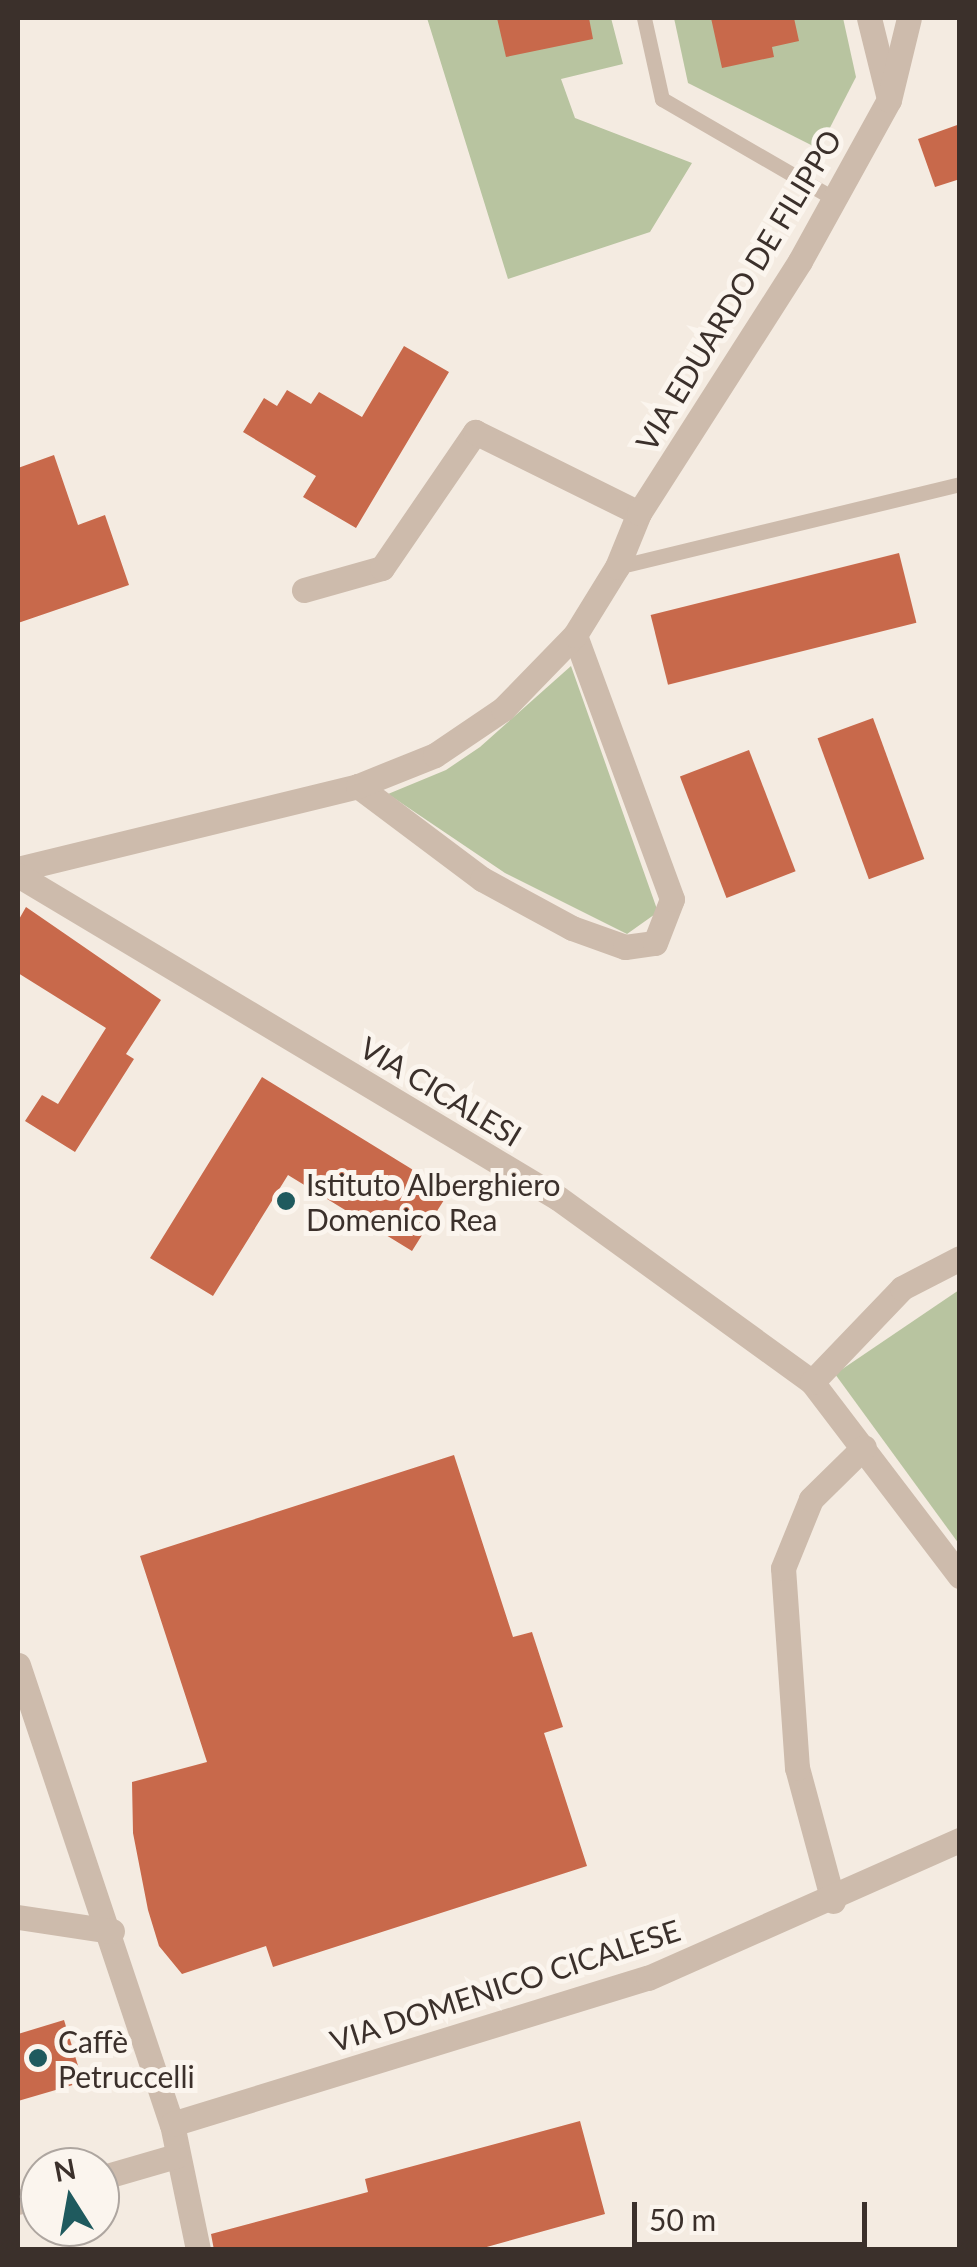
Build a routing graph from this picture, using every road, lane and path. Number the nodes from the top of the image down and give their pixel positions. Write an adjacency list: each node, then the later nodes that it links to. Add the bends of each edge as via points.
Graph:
1 (644, 18): 5 (lane, via 662,99)
2 (869, 18): 4 (street)
3 (909, 18): 4 (street, VIA EDUARDO DE FILIPPO)
4 (890, 100): 5 (street, VIA EDUARDO DE FILIPPO)
5 (836, 200): 7 (street, VIA EDUARDO DE FILIPPO)
6 (960, 484): 8 (lane)
7 (639, 513): 8 (street, VIA EDUARDO DE FILIPPO); 9 (street, via 475,432 382,568)
8 (617, 567): 10 (street, VIA EDUARDO DE FILIPPO)
9 (304, 590)
10 (575, 635): 11 (street, VIA EDUARDO DE FILIPPO, via 503,709 434,755); 11 (street, via 672,899 656,943 625,947 572,928 482,879)
11 (358, 786): 12 (street, VIA EDUARDO DE FILIPPO)
12 (18, 872): 14 (street, VIA CICALESI, via 558,1198)
13 (960, 1258): 14 (street, via 902,1288)
14 (812, 1382): 15 (street, VIA CICALESI)
15 (864, 1448): 16 (street, VIA CICALESI); 19 (street, via 811,1499 783,1568 797,1768)
16 (960, 1576)
17 (18, 1665): 21 (street)
18 (960, 1840): 19 (street, VIA DOMENICO CICALESE)
19 (833, 1901): 22 (street, VIA DOMENICO CICALESE, via 648,1978)
20 (18, 1917): 21 (street)
21 (112, 1931): 22 (street)
22 (172, 2124): 23 (street)
23 (176, 2156): 24 (street); 25 (street)
24 (120, 2172)
25 (198, 2250)

